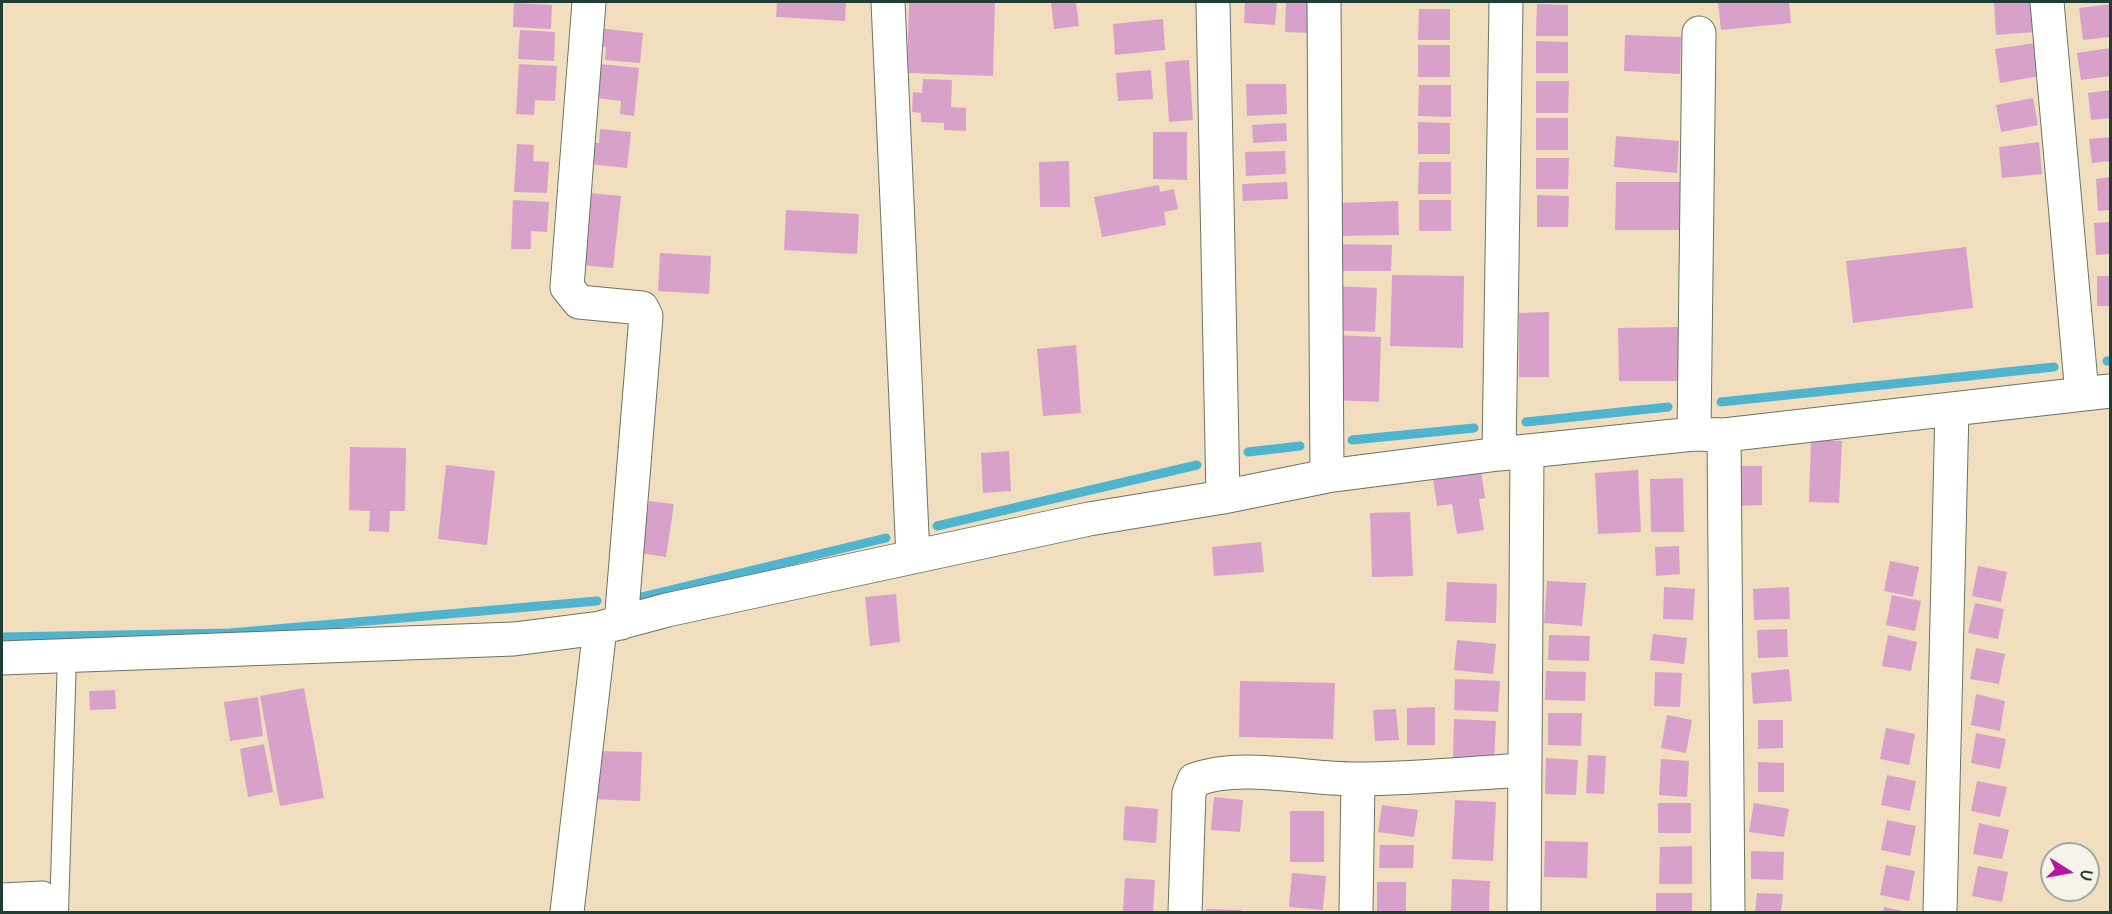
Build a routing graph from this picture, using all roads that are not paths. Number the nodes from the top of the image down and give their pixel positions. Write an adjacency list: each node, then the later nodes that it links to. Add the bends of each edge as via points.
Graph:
1 (589, 2): 15 (street, via 567,287 579,302 642,308 646,316)
2 (888, 2): 14 (street)
3 (1213, 2): 13 (street)
4 (1324, 2): 12 (street)
5 (1506, 2): 11 (street)
6 (2047, 2): 8 (street)
7 (1699, 33): 10 (street)
8 (2096, 393): 9 (street)
9 (1952, 409): 10 (street); 27 (street)
10 (1709, 434): 11 (street); 26 (street)
11 (1513, 453): 12 (street); 18 (street)
12 (1327, 476): 13 (street)
13 (1223, 498): 14 (street, via 1089,519)
14 (912, 557): 15 (street)
15 (610, 626): 16 (street, via 514,639); 22 (street)
16 (67, 656): 17 (street); 21 (lane)
17 (2, 658)
18 (1524, 770): 19 (street); 25 (street)
19 (1358, 779): 23 (street, via 1247,773 1210,774 1194,780 1189,793); 24 (street)
20 (2, 900): 21 (street)
21 (50, 905)
22 (567, 912)
23 (1185, 912)
24 (1356, 912)
25 (1524, 912)
26 (1728, 912)
27 (1940, 912)

